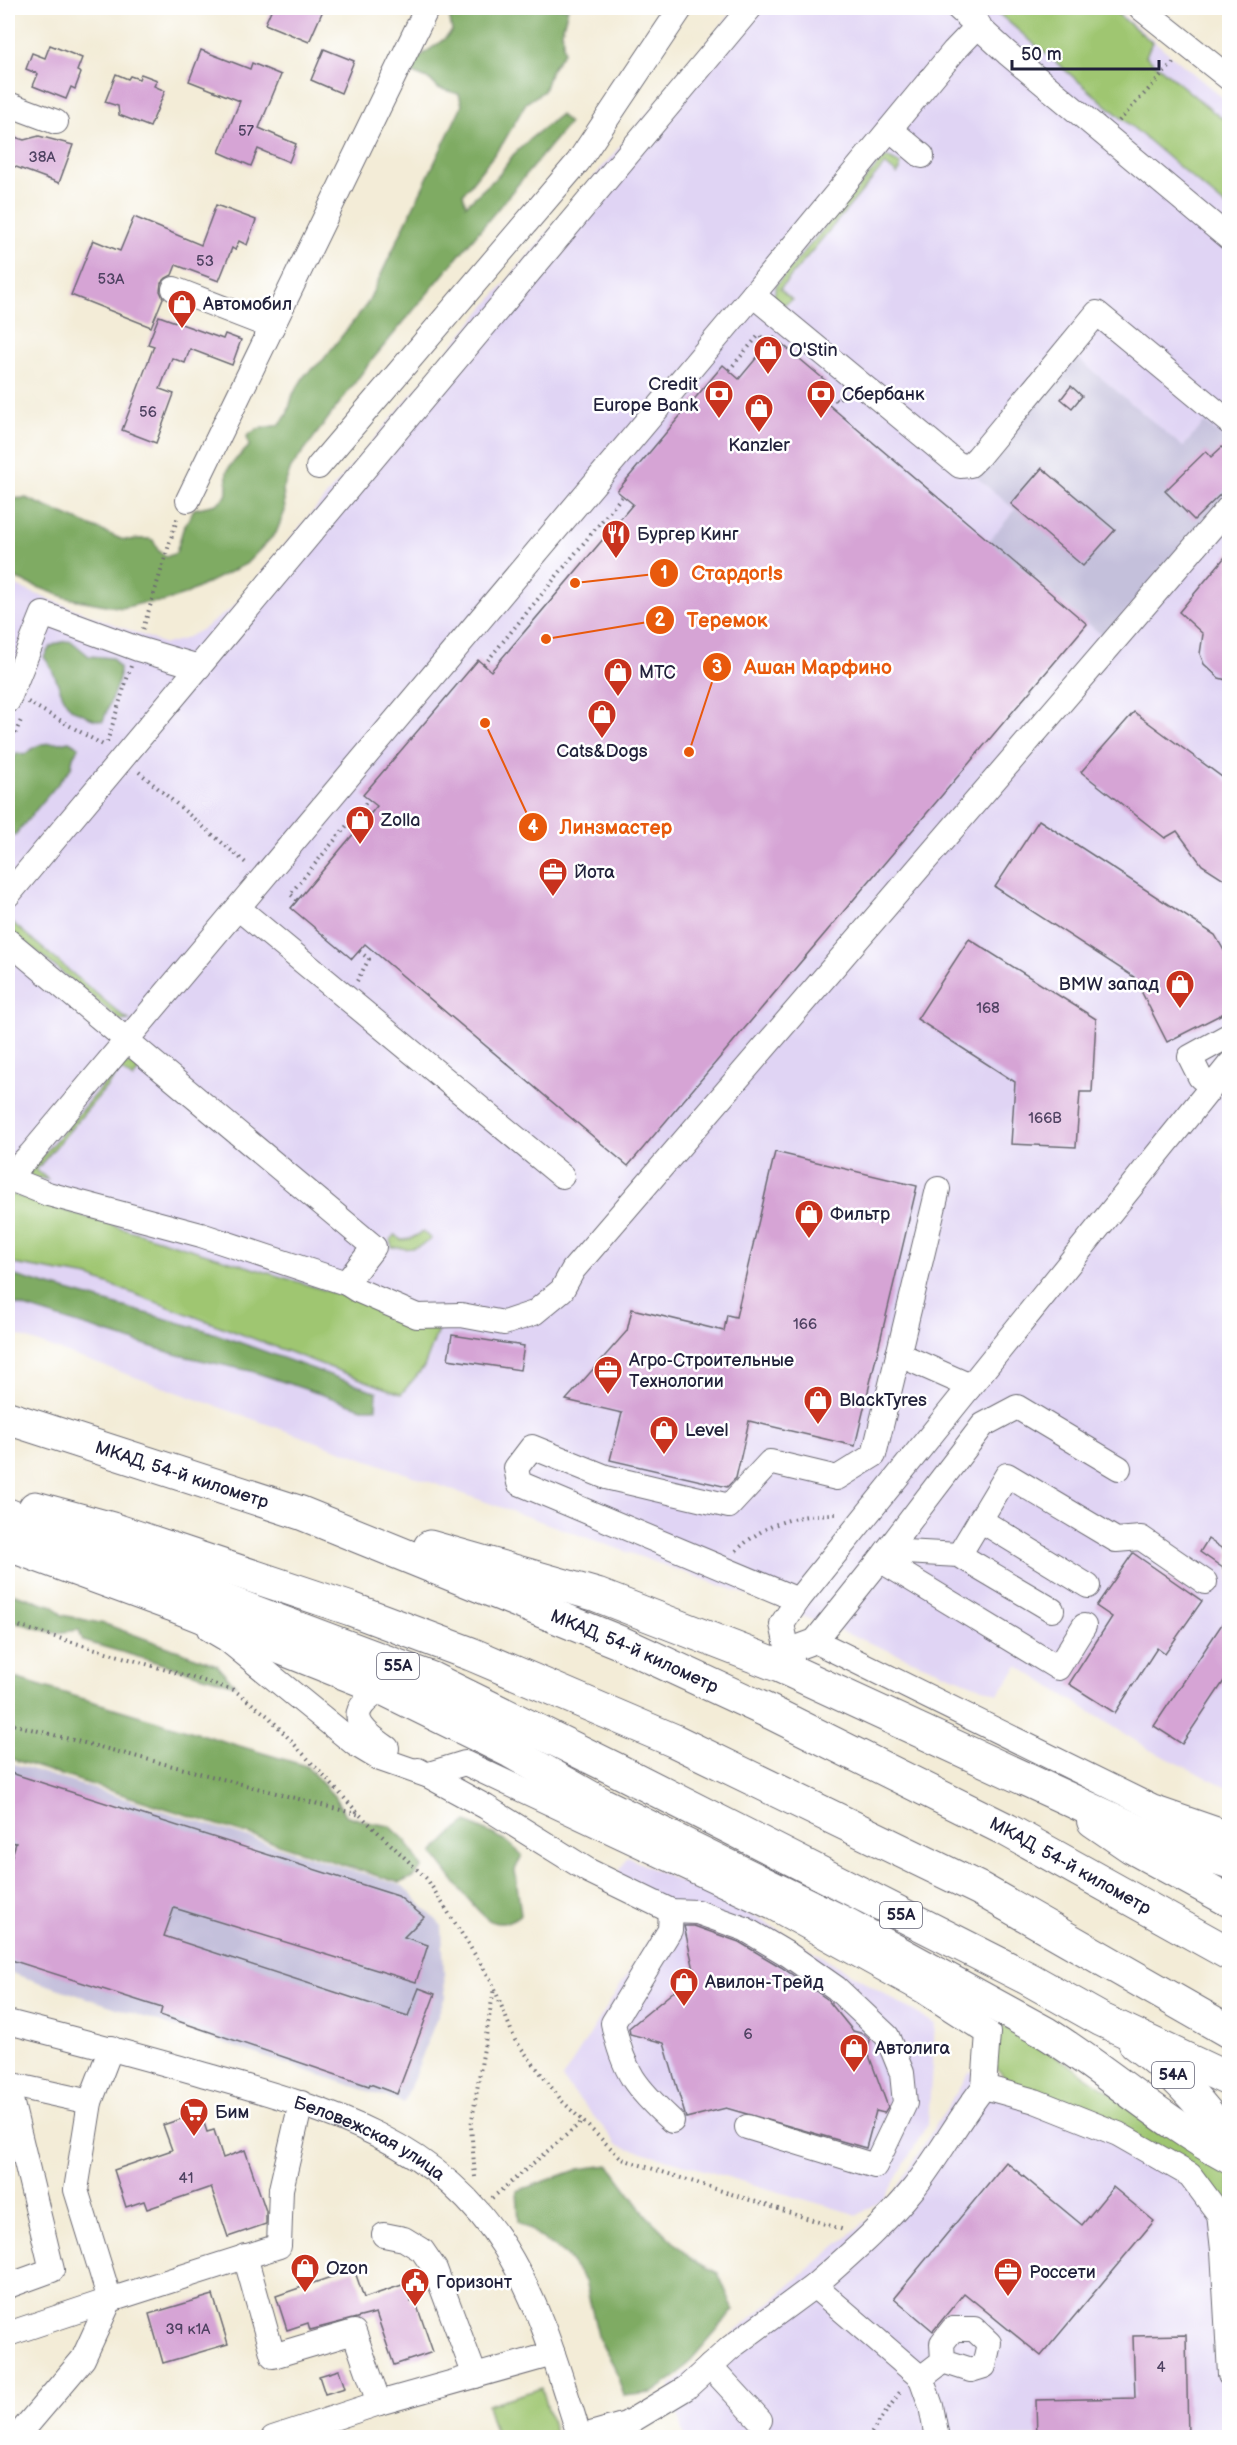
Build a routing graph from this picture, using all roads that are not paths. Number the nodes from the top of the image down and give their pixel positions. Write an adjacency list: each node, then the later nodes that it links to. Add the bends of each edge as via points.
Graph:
1 (427, 8): 15 (street)
2 (681, 8): 16 (street, via 578,162)
3 (750, 8): 17 (street)
4 (958, 8): 6 (street)
5 (1141, 8): 7 (street)
6 (979, 26): 10 (street); 12 (street, via 1007,54)
7 (1224, 66)
8 (8, 104): 9 (street)
9 (56, 122)
10 (890, 129): 11 (street); 14 (street)
11 (922, 156)
12 (1230, 239)
13 (174, 289): 15 (street)
14 (753, 295): 18 (street, via 960,466 970,465 978,457 1097,313); 25 (street)
15 (272, 327): 20 (street)
16 (406, 364): 17 (street); 19 (street)
17 (433, 387): 22 (street)
18 (1230, 423)
19 (318, 467)
20 (188, 500)
21 (1230, 506): 34 (street, via 573,1270 562,1290 534,1313 504,1323 460,1315 417,1316)
22 (199, 667): 23 (street, via 43,614); 24 (street)
23 (9, 697)
24 (8, 892)
25 (238, 908): 28 (street); 31 (street)
26 (8, 941): 28 (street)
27 (1230, 1035): 30 (street, via 1190,1057 1200,1077)
28 (126, 1041): 32 (street); 34 (street, via 374,1247)
29 (1230, 1064): 30 (street)
30 (1211, 1086): 36 (street)
31 (562, 1176)
32 (8, 1177): 34 (street, via 48,1194 201,1235)
33 (938, 1189): 35 (street)
34 (346, 1283)
35 (898, 1354): 36 (street); 48 (street, via 874,1455 837,1478 770,1462 729,1506 606,1477 532,1447 516,1468 519,1483)
36 (969, 1388): 48 (street)
37 (8, 1418): 40 (highway, МКАД, 54-й километр)
38 (1119, 1468): 45 (street, via 1017,1407 982,1425)
39 (8, 1501): 64 (highway, via 112,1529 351,1609 471,1654 675,1741 980,1889)
40 (301, 1513): 53 (highway, via 597,1595); 61 (highway, МКАД, 54-й километр, via 621,1643 772,1713 1007,1830)
41 (8, 1515): 62 (highway, 55А, via 105,1556 432,1679 1029,1979)
42 (980, 1520): 44 (street); 46 (street, via 1007,1475 1116,1540 1141,1538); 47 (street)
43 (8, 1545): 49 (main road)
44 (959, 1555): 45 (street); 50 (street)
45 (883, 1556): 51 (street, via 1058,1668); 52 (street)
46 (1205, 1582)
47 (1089, 1586)
48 (798, 1600): 53 (street, via 782,1624)
49 (172, 1605): 54 (main road); 55 (street, via 226,1639 355,1744 380,1759)
50 (1052, 1611)
51 (1084, 1626)
52 (815, 1641): 53 (street); 57 (street, via 1152,1807)
53 (784, 1659): 56 (highway)
54 (383, 1689): 55 (street, via 360,1707 360,1726); 74 (main road, via 511,1752 601,1803 847,1924 1046,2033 1185,2133)
55 (426, 1775): 60 (street, via 589,1870); 68 (street, via 465,1763 773,1908 913,1985 988,2033)
56 (1049, 1790): 58 (highway, via 1142,1833); 59 (main road, via 1131,1846)
57 (1230, 1834)
58 (1230, 1863)
59 (1230, 1901)
60 (671, 1911): 71 (street, via 670,1930 613,2023 619,2053 631,2078); 72 (street, via 697,1912 745,1929 789,1955 836,1988 887,2036 902,2073 905,2103 875,2166)
61 (1230, 1954)
62 (1102, 2020): 66 (highway, 55А); 73 (main road, 54А, via 1162,2063 1204,2107)
63 (8, 2022): 65 (street, Беловежская улица)
64 (1230, 2032)
65 (111, 2048): 69 (street); 70 (street, Беловежская улица)
66 (1230, 2080)
67 (8, 2086): 69 (street); 77 (street, via 52,2270)
68 (984, 2086): 78 (street, via 914,2188 871,2237); 84 (street, via 1035,2101 1118,2134 1190,2175 1219,2214)
69 (90, 2102): 79 (street, via 76,2190)
70 (301, 2103): 76 (street, via 281,2189 279,2246); 81 (street, Беловежская улица, via 379,2134 435,2172 477,2210 528,2288)
71 (672, 2121)
72 (747, 2127)
73 (1230, 2143)
74 (1230, 2158)
75 (384, 2235): 85 (street, via 404,2239 422,2250 435,2269)
76 (245, 2256): 79 (street); 87 (street, via 273,2356 354,2331)
77 (8, 2286)
78 (814, 2286): 83 (street); 86 (street)
79 (110, 2300): 80 (street); 90 (street, via 82,2359)
80 (8, 2334)
81 (553, 2354): 85 (street); 89 (street, Беловежская улица)
82 (943, 2361): 86 (street)
83 (710, 2366): 88 (street); 89 (street, via 686,2388 626,2424)
84 (1230, 2374)
85 (475, 2376): 87 (street)
86 (921, 2378): 92 (street)
87 (379, 2403): 91 (street)
88 (760, 2420)
89 (580, 2437)
90 (16, 2438)
91 (273, 2438)
92 (937, 2438)

